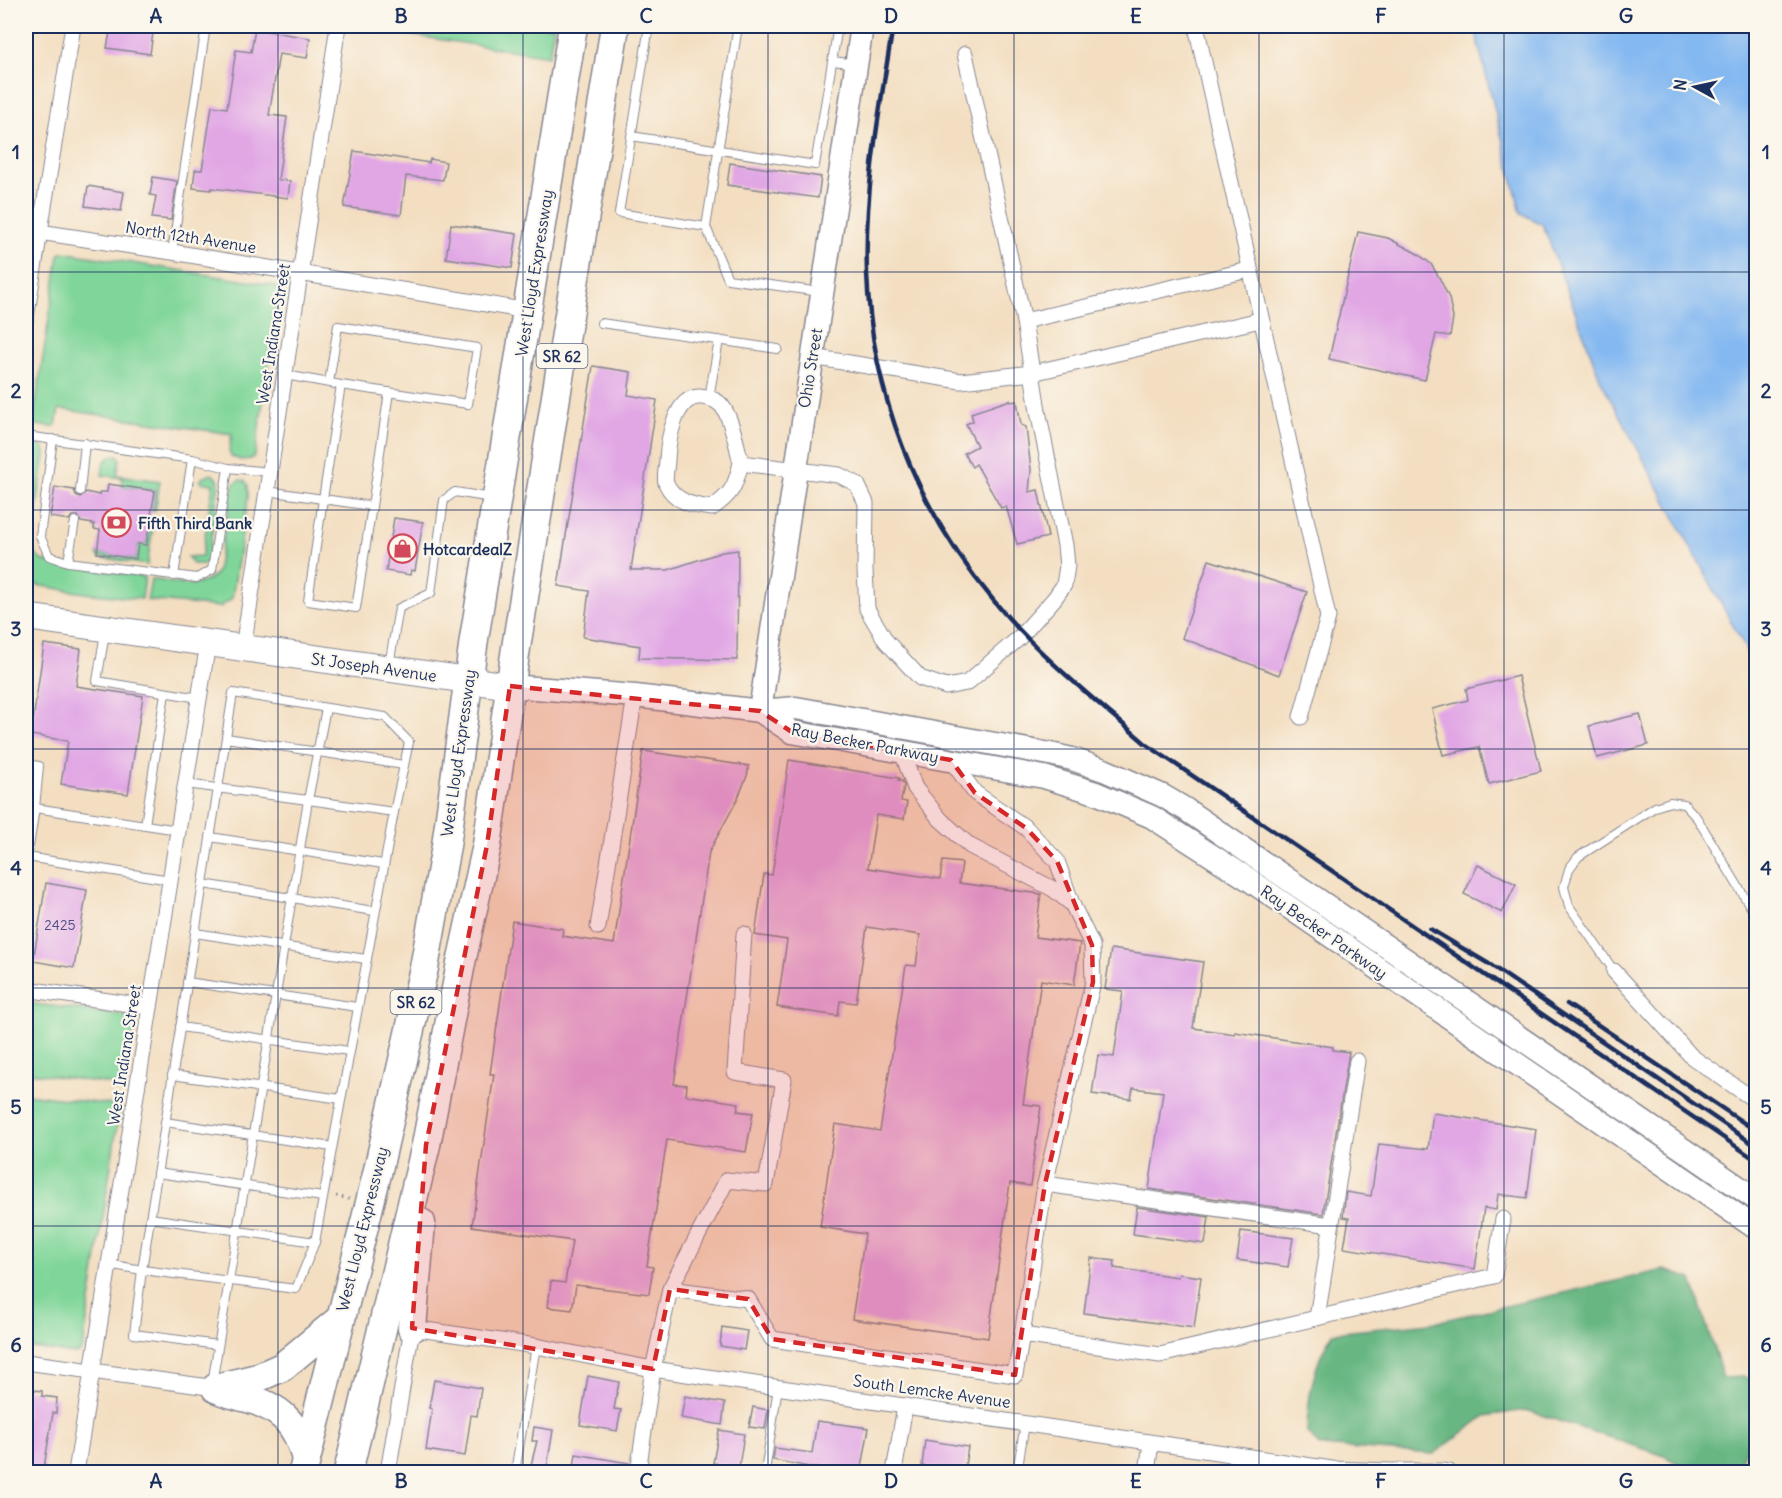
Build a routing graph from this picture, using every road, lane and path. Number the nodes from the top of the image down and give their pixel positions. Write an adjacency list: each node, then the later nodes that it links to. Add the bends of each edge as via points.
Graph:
1 (73, 26): 17 (street)
2 (206, 26): 18 (lane)
3 (338, 26): 20 (street, West Indiana Street)
4 (573, 26): 22 (highway, West Lloyd Expressway / SR 62)
5 (615, 26): 58 (highway, SR 62)
6 (738, 26): 15 (lane)
7 (838, 26): 12 (lane)
8 (862, 26): 13 (main road, Ohio Street)
9 (1196, 26): 19 (street)
10 (648, 30): 14 (lane)
11 (965, 54): 25 (street)
12 (832, 61): 13 (lane); 15 (lane, via 815,165)
13 (856, 64): 21 (main road, Ohio Street)
14 (631, 136): 15 (lane); 16 (lane, via 619,213)
15 (718, 149): 16 (lane)
16 (706, 227): 21 (lane, via 728,279)
17 (33, 231): 18 (street, North 12th Avenue); 23 (street)
18 (172, 252): 20 (street, North 12th Avenue)
19 (1249, 270): 24 (street); 25 (street)
20 (300, 273): 22 (street, North 12th Avenue); 31 (street, West Indiana Street)
21 (822, 292): 29 (main road, Ohio Street)
22 (528, 311): 47 (highway, West Lloyd Expressway / SR 62)
23 (26, 318)
24 (1260, 320): 30 (street); 64 (street, via 1328,617)
25 (1024, 321): 30 (street)
26 (601, 323): 27 (lane)
27 (719, 340): 28 (lane); 35 (lane)
28 (778, 349)
29 (812, 357): 30 (street, via 961,381); 42 (main road, Ohio Street)
30 (1032, 373): 42 (street, via 1065,545 1064,585 1019,638 968,683 946,687 920,678 886,641 867,609 866,503 857,484 839,475)
31 (285, 375): 32 (lane); 43 (street, West Indiana Street)
32 (330, 382): 33 (lane); 34 (lane, via 338,326 477,348 468,405)
33 (341, 385): 34 (lane); 46 (lane)
34 (389, 392): 48 (lane)
35 (709, 398): 40 (street, via 721,405); 40 (street, via 697,396 685,402 673,422 666,482 676,496 693,506 712,508 728,496)
36 (26, 436): 37 (lane)
37 (53, 439): 38 (lane); 50 (lane, via 40,536 49,556)
38 (85, 443): 39 (lane); 44 (lane)
39 (192, 459): 41 (lane); 51 (lane)
40 (741, 463): 42 (street)
41 (228, 468): 43 (lane); 51 (lane, via 212,570 197,578)
42 (795, 469): 63 (main road, Ohio Street)
43 (270, 472): 45 (street, West Indiana Street)
44 (80, 491)
45 (267, 491): 46 (lane); 55 (street, West Indiana Street)
46 (323, 499): 48 (lane); 48 (lane, via 308,601 357,608)
47 (496, 499): 56 (lane, via 455,492 444,500 431,593 399,608); 57 (highway, West Lloyd Expressway / SR 62)
48 (372, 506)
49 (75, 521): 50 (lane)
50 (69, 562): 51 (lane)
51 (174, 576)
52 (26, 617): 53 (main road, St Joseph Avenue)
53 (105, 628): 54 (main road, St Joseph Avenue); 59 (lane, via 97,681)
54 (208, 643): 55 (main road, St Joseph Avenue); 61 (street, West Indiana Street)
55 (243, 648): 56 (main road, St Joseph Avenue)
56 (388, 669): 57 (main road, St Joseph Avenue)
57 (468, 680): 58 (main road, St Joseph Avenue); 130 (highway, West Lloyd Expressway / SR 62, via 446,846 424,968)
58 (510, 686): 60 (main road, St Joseph Avenue); 110 (highway, SR 62, via 487,844)
59 (165, 693): 61 (lane); 76 (lane)
60 (635, 696): 63 (main road, St Joseph Avenue); 89 (street)
61 (200, 698): 71 (street, West Indiana Street)
62 (326, 708): 65 (lane, via 233,693); 66 (lane); 70 (lane, via 385,717 409,742)
63 (760, 711): 67 (main road, Ray Becker Parkway, via 792,732); 117 (main road, Ray Becker Parkway, via 796,708 1050,754 1104,770 1163,796)
64 (1301, 717)
65 (226, 738): 66 (lane); 72 (lane)
66 (318, 752): 70 (lane); 73 (lane)
67 (902, 752): 68 (main road, Ray Becker Parkway); 86 (street, via 915,788 940,819 970,846)
68 (951, 760): 86 (street, via 975,793 1026,828 1057,861); 122 (main road, Ray Becker Parkway, via 1065,782 1152,817)
69 (26, 764): 74 (lane, via 39,766)
70 (404, 765): 75 (lane)
71 (186, 784): 72 (lane); 77 (street, West Indiana Street)
72 (218, 789): 73 (lane); 78 (lane)
73 (308, 800): 75 (lane); 79 (lane)
74 (35, 808): 76 (lane); 80 (lane)
75 (394, 812): 81 (lane)
76 (144, 825): 77 (lane)
77 (178, 830): 83 (street, West Indiana Street)
78 (210, 837): 79 (lane); 84 (lane)
79 (300, 851): 81 (lane); 85 (lane)
80 (27, 857): 82 (lane); 83 (lane)
81 (383, 864): 87 (lane)
82 (26, 866)
83 (170, 880): 98 (street, West Indiana Street)
84 (203, 885): 85 (lane); 90 (lane)
85 (292, 899): 87 (lane); 92 (lane)
86 (1072, 904): 113 (street, via 1092,945 1093,982)
87 (374, 911): 93 (lane)
88 (1756, 916): 94 (lane, via 1697,818 1684,804 1670,802 1655,807 1578,856 1564,887 1569,906)
89 (598, 927)
90 (195, 933): 92 (lane); 95 (lane)
91 (744, 934): 128 (street, via 735,1072 784,1080 766,1184 728,1180)
92 (284, 946): 93 (lane); 97 (lane)
93 (366, 959): 99 (lane)
94 (1614, 971): 107 (street, via 1692,1057)
95 (187, 982): 97 (lane); 100 (lane)
96 (26, 989): 98 (street)
97 (276, 995): 99 (lane); 101 (lane)
98 (150, 1007): 125 (street, West Indiana Street)
99 (357, 1008): 102 (lane)
100 (180, 1027): 101 (lane); 104 (lane)
101 (268, 1040): 102 (lane); 105 (lane)
102 (349, 1051): 106 (lane)
103 (1357, 1061): 121 (street)
104 (172, 1076): 105 (lane); 108 (lane)
105 (260, 1088): 106 (lane); 109 (lane)
106 (340, 1099): 111 (lane)
107 (1756, 1101)
108 (165, 1122): 109 (lane); 112 (lane)
109 (253, 1135): 111 (lane); 114 (lane)
110 (426, 1144): 131 (highway); 145 (highway, SR 62)
111 (332, 1147): 116 (lane)
112 (157, 1173): 114 (lane); 119 (lane)
113 (1046, 1184): 121 (street); 132 (street)
114 (244, 1186): 116 (lane); 123 (lane)
115 (336, 1196): 118 (path)
116 (323, 1197): 124 (lane)
117 (1756, 1198)
118 (352, 1199)
119 (150, 1218): 123 (lane); 126 (lane)
120 (1503, 1219): 129 (street, via 1494,1276)
121 (1331, 1225): 129 (street)
122 (1756, 1228)
123 (238, 1231): 124 (lane); 127 (lane)
124 (315, 1242): 127 (lane, via 296,1289)
125 (108, 1264): 126 (lane); 137 (street, West Indiana Street)
126 (142, 1270): 127 (lane); 133 (lane, via 134,1334)
127 (229, 1282): 133 (lane)
128 (670, 1289): 132 (street, via 748,1299 772,1339 1015,1375); 136 (street)
129 (1317, 1318): 132 (street, via 1160,1355)
130 (339, 1320): 138 (highway, via 282,1367 257,1378); 143 (highway, West Lloyd Expressway / SR 62)
131 (412, 1328): 134 (street, South Lemcke Avenue); 146 (street)
132 (1022, 1335)
133 (218, 1345): 138 (lane)
134 (536, 1346): 136 (street, South Lemcke Avenue); 147 (lane)
135 (26, 1362): 137 (street)
136 (653, 1369): 139 (street, South Lemcke Avenue); 148 (street)
137 (92, 1371): 138 (street); 144 (street, West Indiana Street)
138 (214, 1387): 143 (highway, via 225,1394 269,1405 282,1414 302,1444)
139 (778, 1387): 140 (street, South Lemcke Avenue); 149 (lane)
140 (905, 1406): 141 (street, South Lemcke Avenue); 150 (street)
141 (1025, 1422): 142 (street, South Lemcke Avenue); 151 (lane)
142 (1151, 1443): 152 (street); 153 (street, South Lemcke Avenue, via 1268,1463)
143 (304, 1466)
144 (76, 1473)
145 (348, 1473)
146 (388, 1473)
147 (515, 1473)
148 (638, 1473)
149 (765, 1473)
150 (894, 1473)
151 (1017, 1473)
152 (1147, 1473)
153 (1449, 1473)

